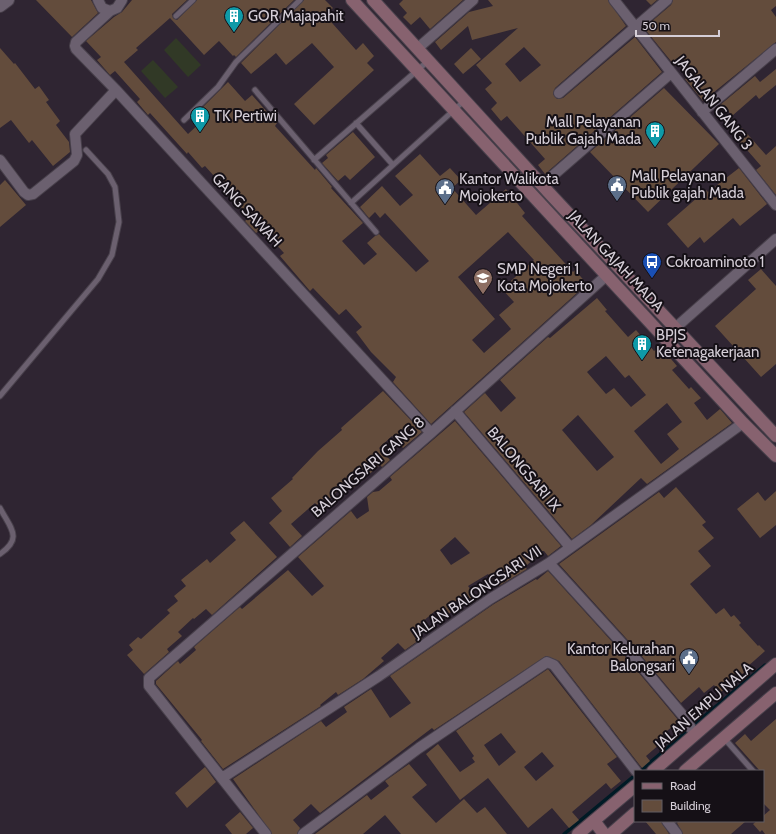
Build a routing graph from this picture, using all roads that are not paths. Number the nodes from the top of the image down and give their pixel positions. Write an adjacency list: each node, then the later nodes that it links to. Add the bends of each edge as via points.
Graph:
1 (8, 0): 11 (street)
2 (98, 0): 12 (street, via 102,8)
3 (122, 0): 12 (street, via 117,8)
4 (193, 0): 13 (lane)
5 (300, 0): 26 (lane, via 236,62 222,82)
6 (352, 0): 18 (main road, JALAN GAJAH MADA)
7 (373, 0): 15 (main road, JALAN GAJAH MADA)
8 (473, 0): 15 (street)
9 (614, 0): 14 (street, JAGALAN GANG 3)
10 (667, 0): 14 (street)
11 (0, 6)
12 (110, 11): 20 (street, GANG SAWAH, via 76,42 75,48)
13 (176, 16)
14 (635, 26): 19 (street, JAGALAN GANG 3); 22 (street)
15 (418, 48): 17 (main road, JALAN GAJAH MADA)
16 (776, 49): 25 (street)
17 (429, 60): 18 (lane); 23 (main road, JALAN GAJAH MADA)
18 (417, 71): 24 (main road, JALAN GAJAH MADA); 27 (lane)
19 (670, 73): 25 (street, JAGALAN GANG 3); 32 (street)
20 (116, 90): 29 (street, via 75,134 77,155 74,161 33,194 28,195 24,192); 45 (street, GANG SAWAH)
21 (255, 90): 30 (lane)
22 (559, 93)
23 (465, 100): 24 (lane); 32 (main road, JALAN GAJAH MADA)
24 (453, 111): 31 (lane); 38 (main road, JALAN GAJAH MADA)
25 (702, 112): 34 (street, JAGALAN GANG 3)
26 (184, 120)
27 (356, 123): 30 (lane); 31 (lane)
28 (86, 150): 42 (lane, via 108,174 115,187 119,222 112,255 98,279)
29 (0, 160)
30 (314, 160): 33 (lane)
31 (393, 165): 33 (lane)
32 (542, 185): 37 (main road, JALAN GAJAH MADA)
33 (351, 203): 35 (lane)
34 (776, 205)
35 (376, 232)
36 (776, 239): 40 (street)
37 (605, 254): 38 (main road); 40 (main road, JALAN GAJAH MADA)
38 (595, 262): 39 (main road, JALAN GAJAH MADA)
39 (607, 275): 41 (main road, JALAN GAJAH MADA); 43 (street, BALONGSARI GANG 8)
40 (675, 328): 41 (street); 46 (main road, JALAN GAJAH MADA)
41 (665, 337): 44 (main road, JALAN GAJAH MADA)
42 (0, 396)
43 (455, 411): 45 (street, BALONGSARI GANG 8); 49 (street, BALONGSARI IX)
44 (743, 422): 47 (main road, JALAN GAJAH MADA); 49 (street, JALAN BALONGSARI VII)
45 (431, 433): 60 (street, BALONGSARI GANG 8, via 148,680 149,686)
46 (776, 436)
47 (776, 456)
48 (0, 508): 50 (lane, via 14,537 13,543)
49 (570, 547): 51 (street, JALAN BALONGSARI VII)
50 (0, 554)
51 (549, 562): 54 (street, via 629,651); 60 (street, JALAN BALONGSARI VII)
52 (776, 664): 54 (main road, JALAN EMPU NALA)
53 (776, 693): 55 (main road)
54 (695, 735): 57 (main road, JALAN EMPU NALA)
55 (724, 738): 58 (main road); 59 (lane)
56 (635, 770): 66 (street, via 550,662 419,748)
57 (654, 770)
58 (686, 770)
59 (752, 770)
60 (222, 778): 65 (street)
61 (634, 787): 63 (main road)
62 (634, 814): 69 (main road)
63 (594, 821): 67 (main road); 68 (main road)
64 (668, 822): 70 (street)
65 (266, 834)
66 (303, 834)
67 (578, 834)
68 (604, 834)
69 (611, 834)
70 (678, 834)

